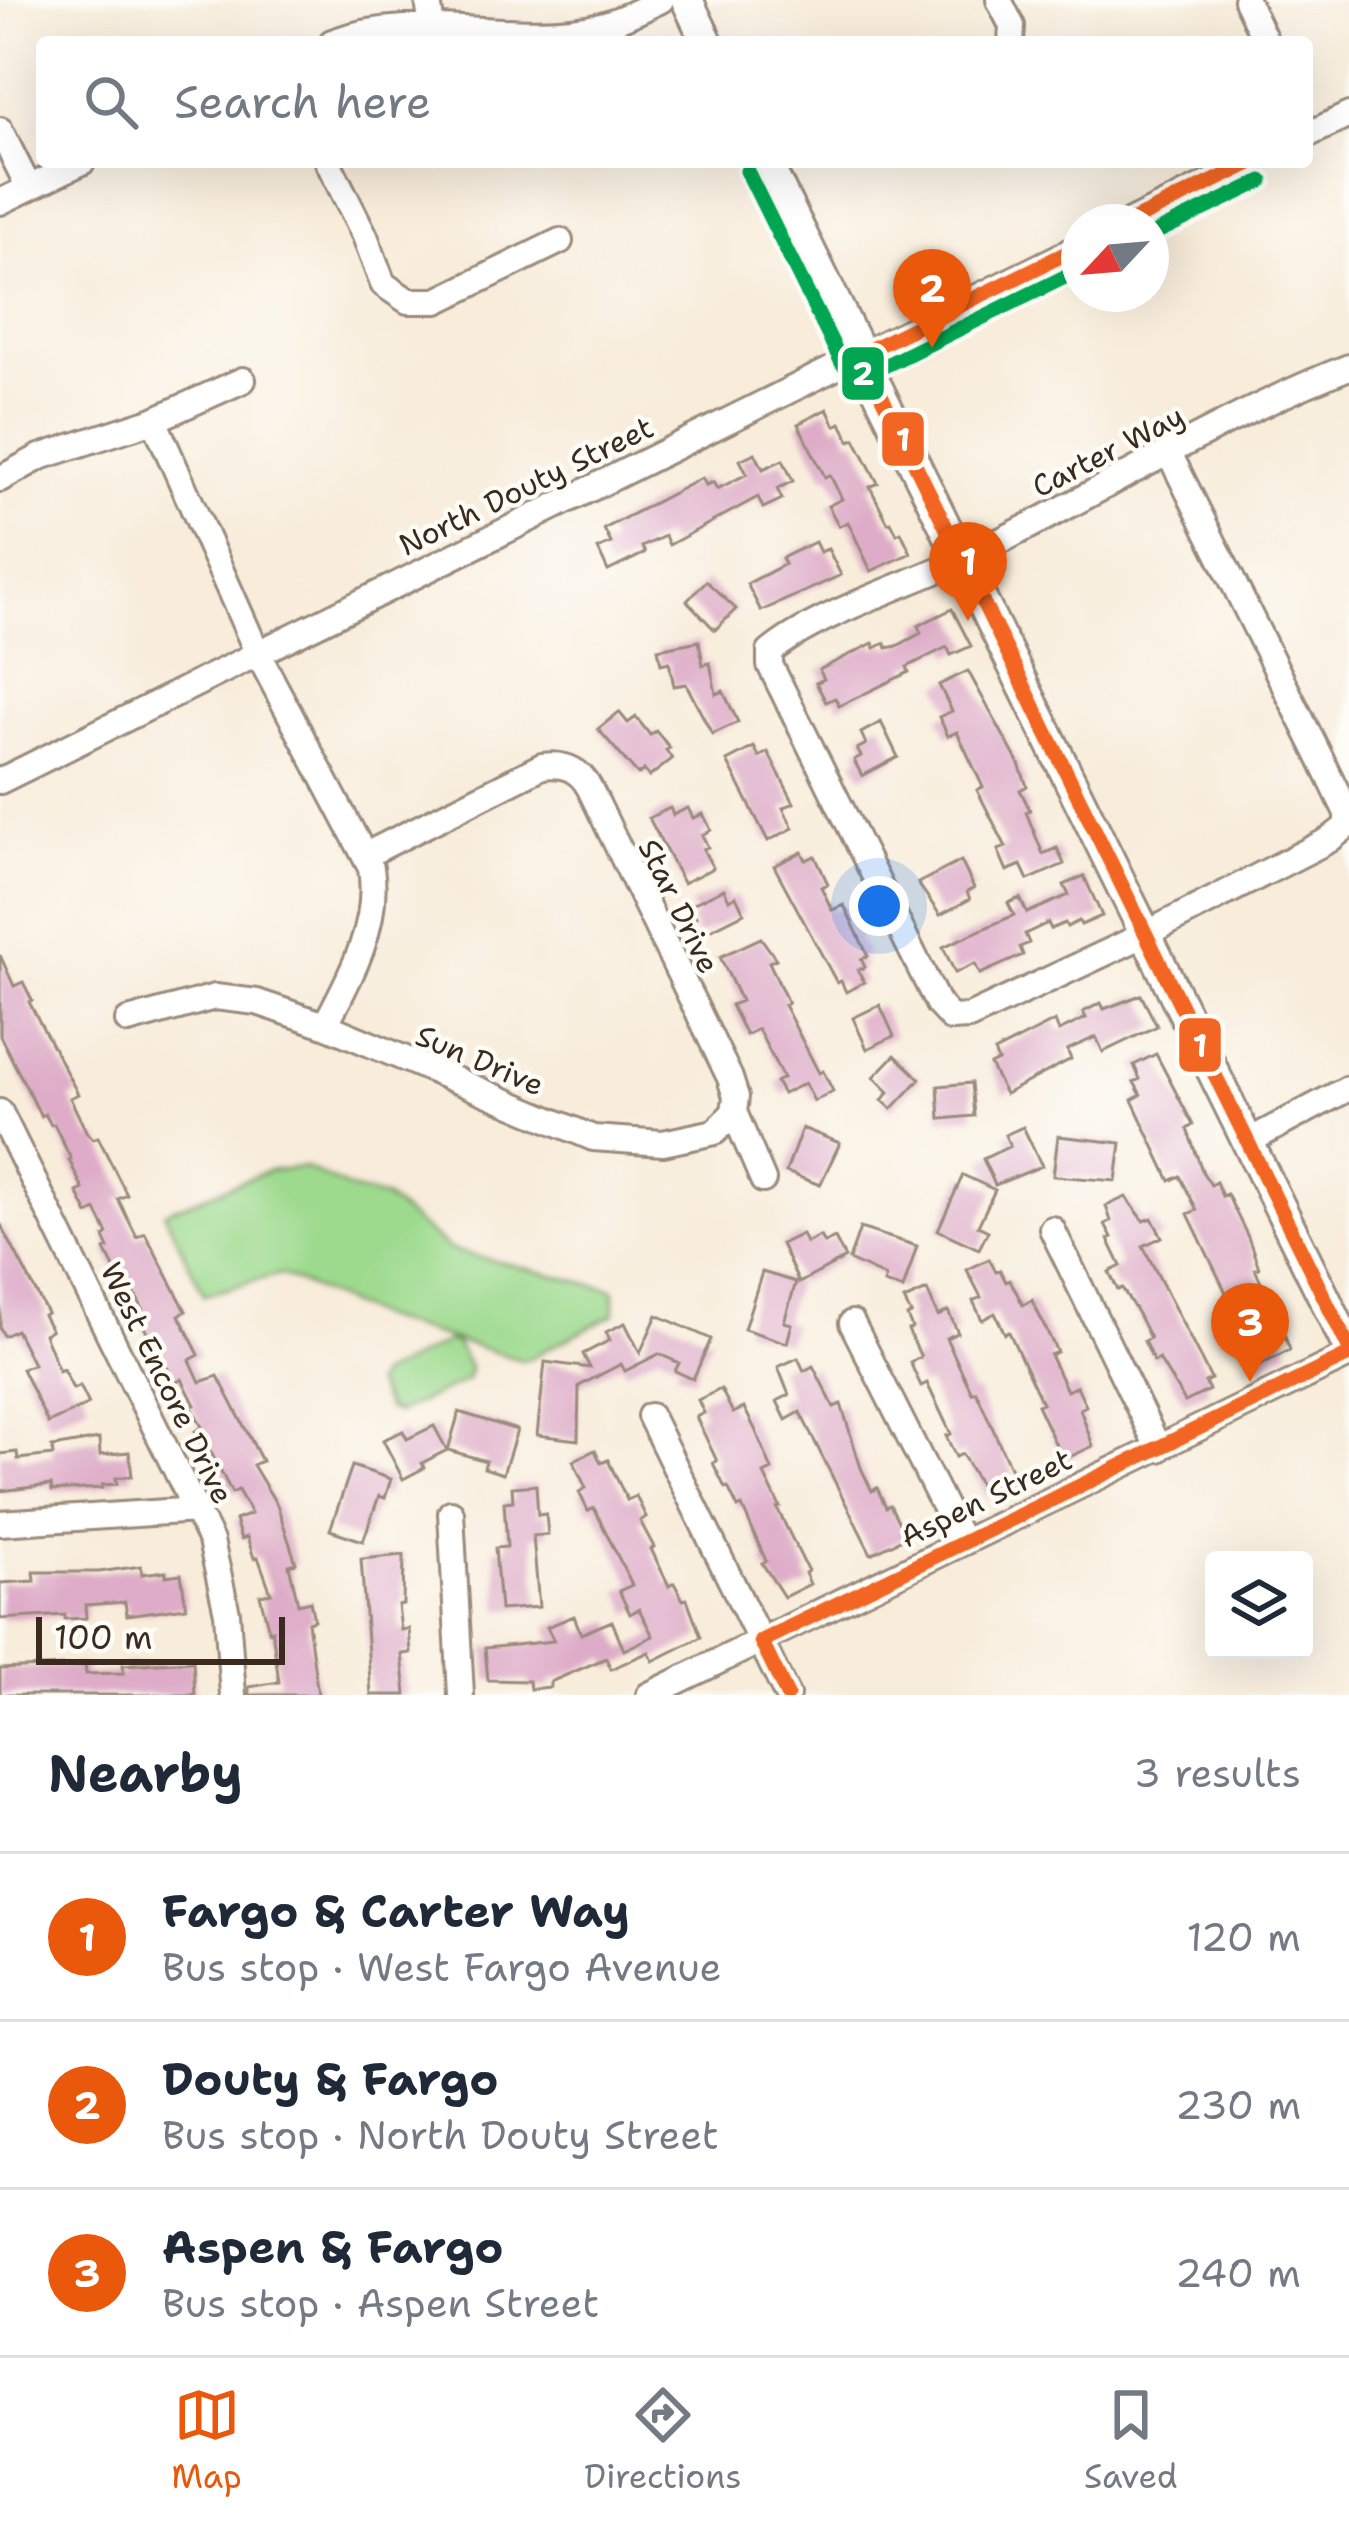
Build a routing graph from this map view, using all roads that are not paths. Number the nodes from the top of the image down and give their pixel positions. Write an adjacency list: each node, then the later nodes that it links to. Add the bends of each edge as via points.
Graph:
1 (428, 0): 6 (street)
2 (662, 0): 6 (street, via 621,20 566,31)
3 (687, 0): 8 (main road)
4 (999, 0): 9 (street)
5 (1246, 0): 10 (street)
6 (432, 29): 7 (street)
7 (357, 36)
8 (704, 36)
9 (1011, 36)
10 (1263, 36)
11 (1349, 115): 12 (street)
12 (1313, 129)
13 (0, 130): 18 (street)
14 (70, 168): 18 (street)
15 (331, 168): 21 (street, via 383,284 408,301 437,301)
16 (773, 168): 23 (main road)
17 (1240, 168): 20 (street)
18 (29, 188): 19 (street)
19 (0, 202)
20 (1167, 204)
21 (560, 241)
22 (1061, 256): 23 (street, North Douty Street)
23 (861, 354): 29 (main road); 30 (street, North Douty Street)
24 (1349, 367): 27 (street, Carter Way)
25 (242, 380): 26 (street)
26 (154, 420): 28 (street); 30 (street)
27 (1168, 453): 29 (street, Carter Way); 32 (street)
28 (0, 478)
29 (962, 560): 34 (main road); 34 (street, Carter Way, via 841,613 768,657 938,1004 951,1018 969,1017)
30 (257, 652): 31 (street, North Douty Street); 33 (street)
31 (0, 781)
32 (1347, 826): 34 (street)
33 (366, 854): 36 (street, via 370,922); 39 (street, Star Drive, via 533,770 562,764 585,780 730,1078)
34 (1147, 934): 40 (main road)
35 (128, 1021): 36 (street, Sun Drive, via 215,997)
36 (325, 1025): 39 (street, Sun Drive, via 593,1138 663,1143 715,1132)
37 (1349, 1088): 40 (street)
38 (0, 1112): 47 (street, West Encore Drive)
39 (734, 1112): 41 (street)
40 (1249, 1141): 44 (main road)
41 (763, 1180)
42 (1052, 1229): 46 (street)
43 (853, 1322): 50 (street)
44 (1349, 1352): 46 (street, Aspen Street)
45 (650, 1416): 51 (street)
46 (1159, 1449): 50 (street, Aspen Street)
47 (196, 1510): 49 (street); 52 (street, West Encore Drive, via 227,1613)
48 (451, 1513): 53 (street)
49 (0, 1523)
50 (962, 1542): 51 (street, Aspen Street)
51 (761, 1641): 54 (street, Aspen Street); 55 (street)
52 (233, 1695)
53 (461, 1695)
54 (649, 1695)
55 (787, 1695)

